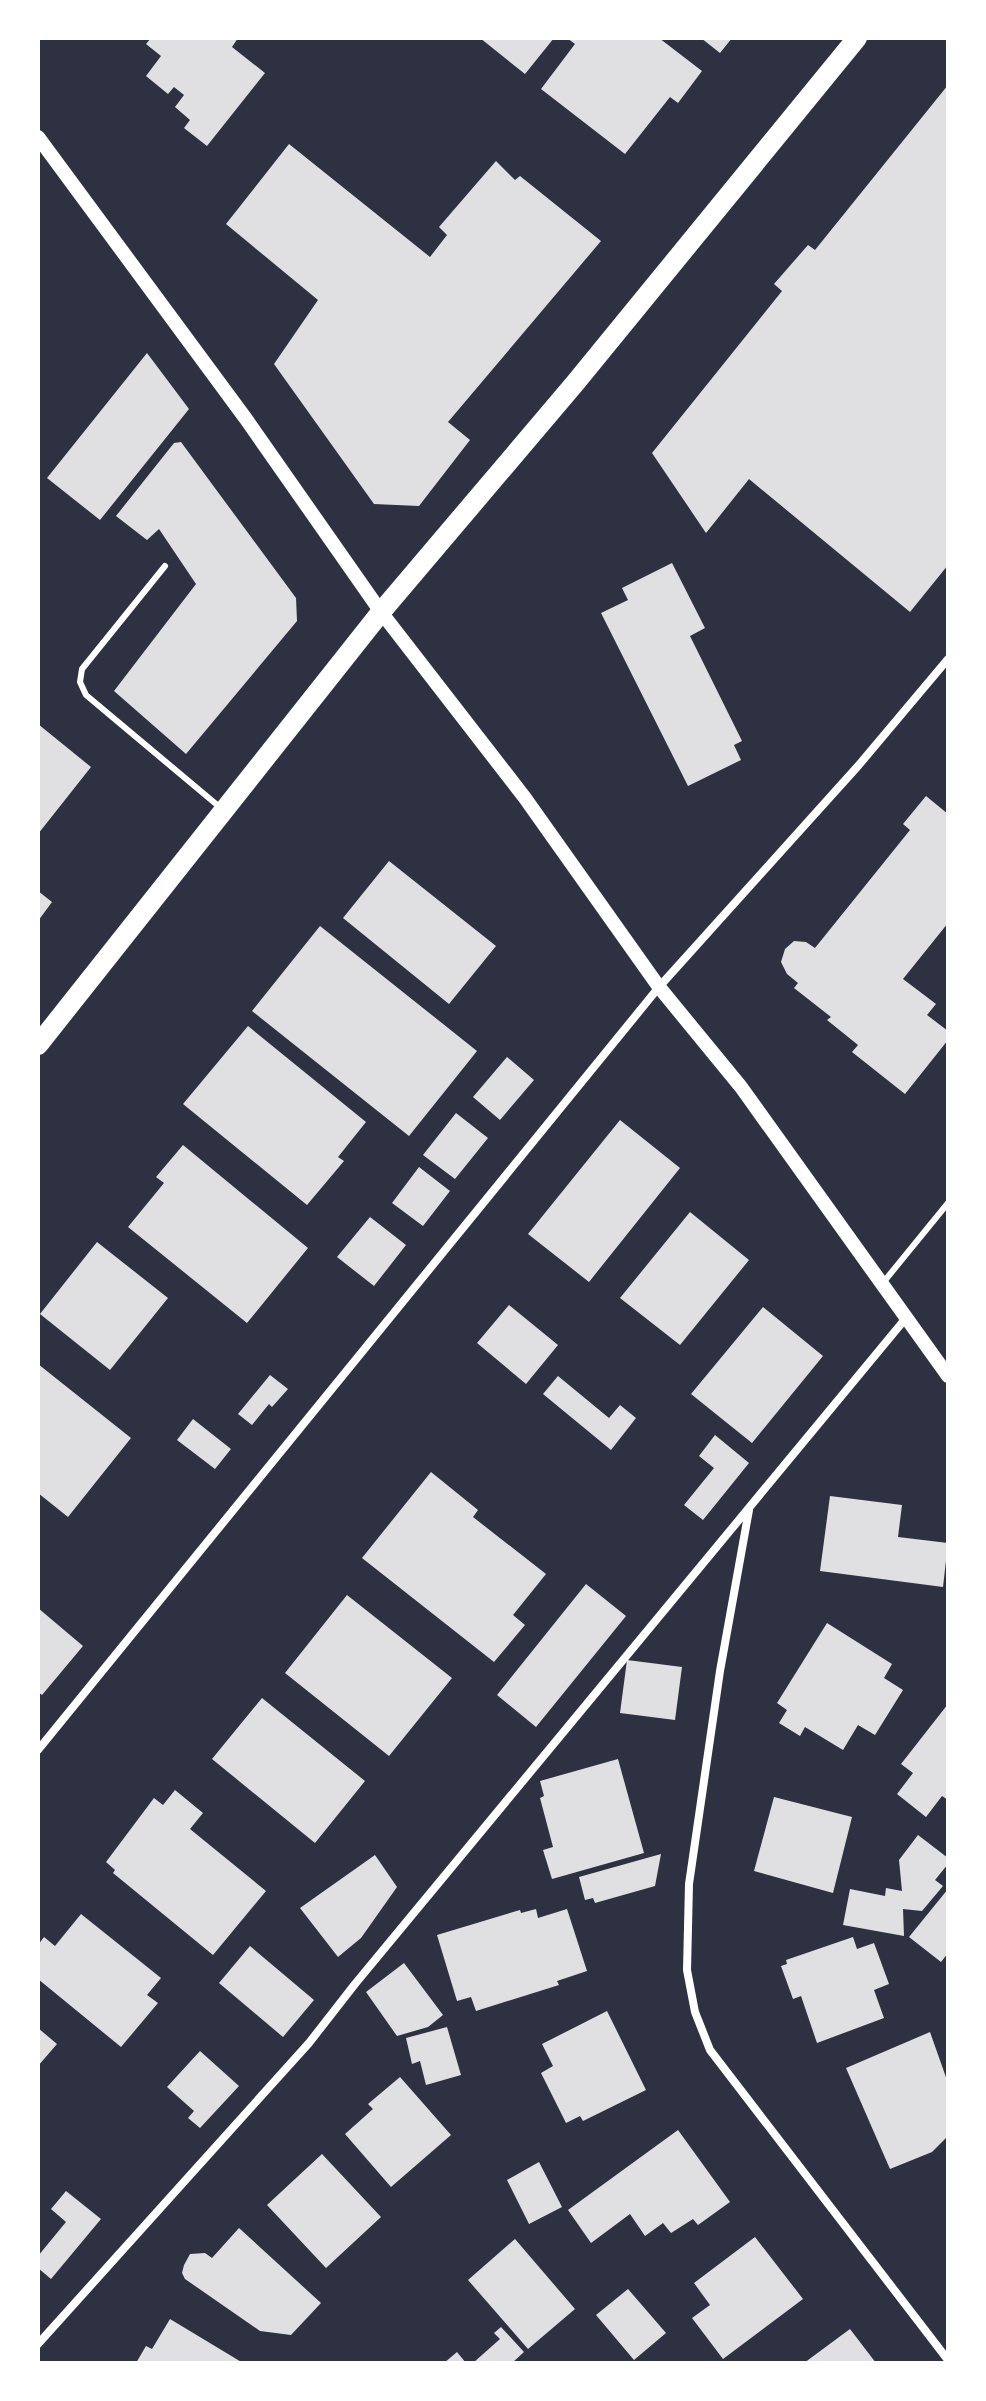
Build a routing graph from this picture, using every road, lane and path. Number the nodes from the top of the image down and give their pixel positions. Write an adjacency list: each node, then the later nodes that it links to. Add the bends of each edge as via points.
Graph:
1 (857, 38): 4 (main road)
2 (38, 137): 4 (street)
3 (165, 566): 6 (lane, via 82,669 80,682 86,695)
4 (381, 612): 6 (main road); 7 (street, via 525,798)
5 (948, 659): 7 (street)
6 (224, 811): 8 (main road)
7 (659, 987): 10 (street, via 741,1087); 14 (street)
8 (38, 1045)
9 (948, 1203): 10 (lane)
10 (881, 1285): 11 (street)
11 (906, 1318): 12 (street); 13 (street)
12 (948, 1376)
13 (750, 1509): 15 (street, via 309,2043); 16 (street, via 689,1884 687,1970 695,2012 710,2050)
14 (38, 1750)
15 (38, 2344)
16 (948, 2360)

